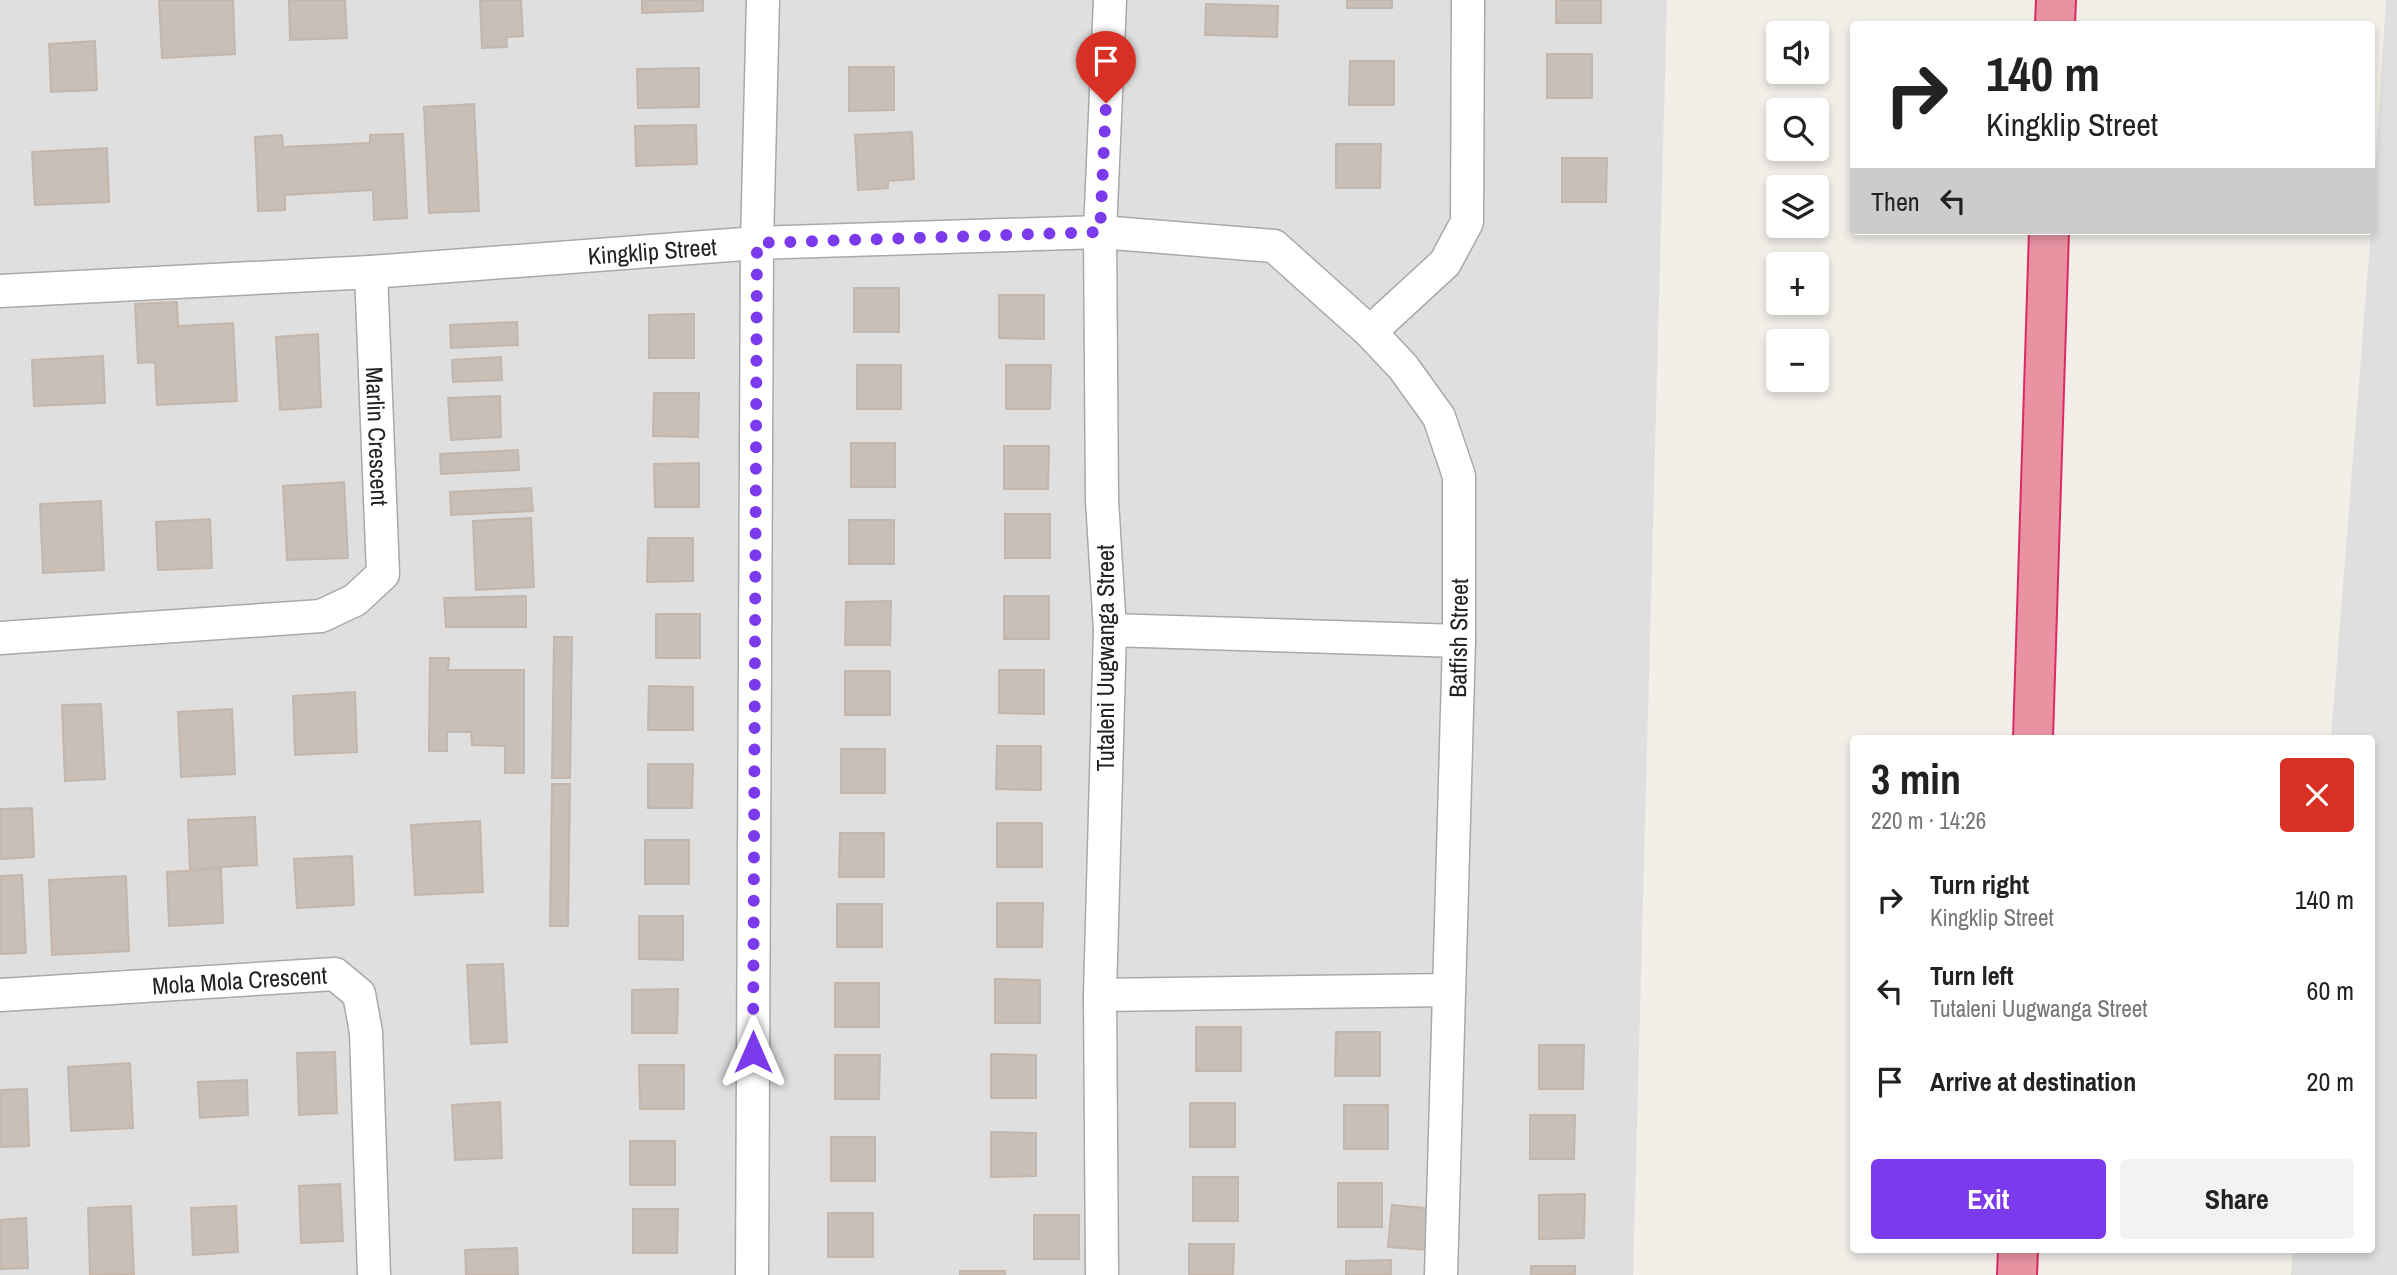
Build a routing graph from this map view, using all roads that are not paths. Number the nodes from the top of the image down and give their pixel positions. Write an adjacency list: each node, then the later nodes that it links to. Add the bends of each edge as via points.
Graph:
1 (762, 0): 11 (street)
2 (1110, 0): 8 (street, Tutaleni Uugwanga Street)
3 (1468, 0): 14 (street, via 1467,222 1445,263)
4 (2056, 0): 6 (highway)
5 (2081, 0): 7 (highway)
6 (2056, 21)
7 (2080, 21)
8 (1100, 232): 11 (street, Kingklip Street); 14 (street, Batfish Street, via 1274,246); 15 (street, Tutaleni Uugwanga Street, via 1102,500)
9 (2049, 235): 18 (highway)
10 (2074, 235): 19 (highway)
11 (757, 243): 12 (street, Kingklip Street); 26 (street)
12 (371, 272): 13 (street); 16 (street, Marlin Crescent, via 383,574 355,600 321,616)
13 (0, 291)
14 (1370, 332): 17 (street, Batfish Street, via 1403,367 1439,417 1459,476)
15 (1110, 630): 17 (street); 22 (street, Tutaleni Uugwanga Street)
16 (0, 638)
17 (1459, 641): 20 (street, Batfish Street)
18 (2033, 735)
19 (2059, 735)
20 (1449, 990): 22 (street); 28 (street, Batfish Street)
21 (0, 995): 25 (street, Mola Mola Crescent, via 335,974 359,994 366,1032)
22 (1100, 995): 27 (street, Tutaleni Uugwanga Street)
23 (2018, 1253): 29 (highway)
24 (2044, 1253): 30 (highway)
25 (374, 1275)
26 (752, 1275)
27 (1102, 1275)
28 (1441, 1275)
29 (2017, 1275)
30 (2043, 1275)

